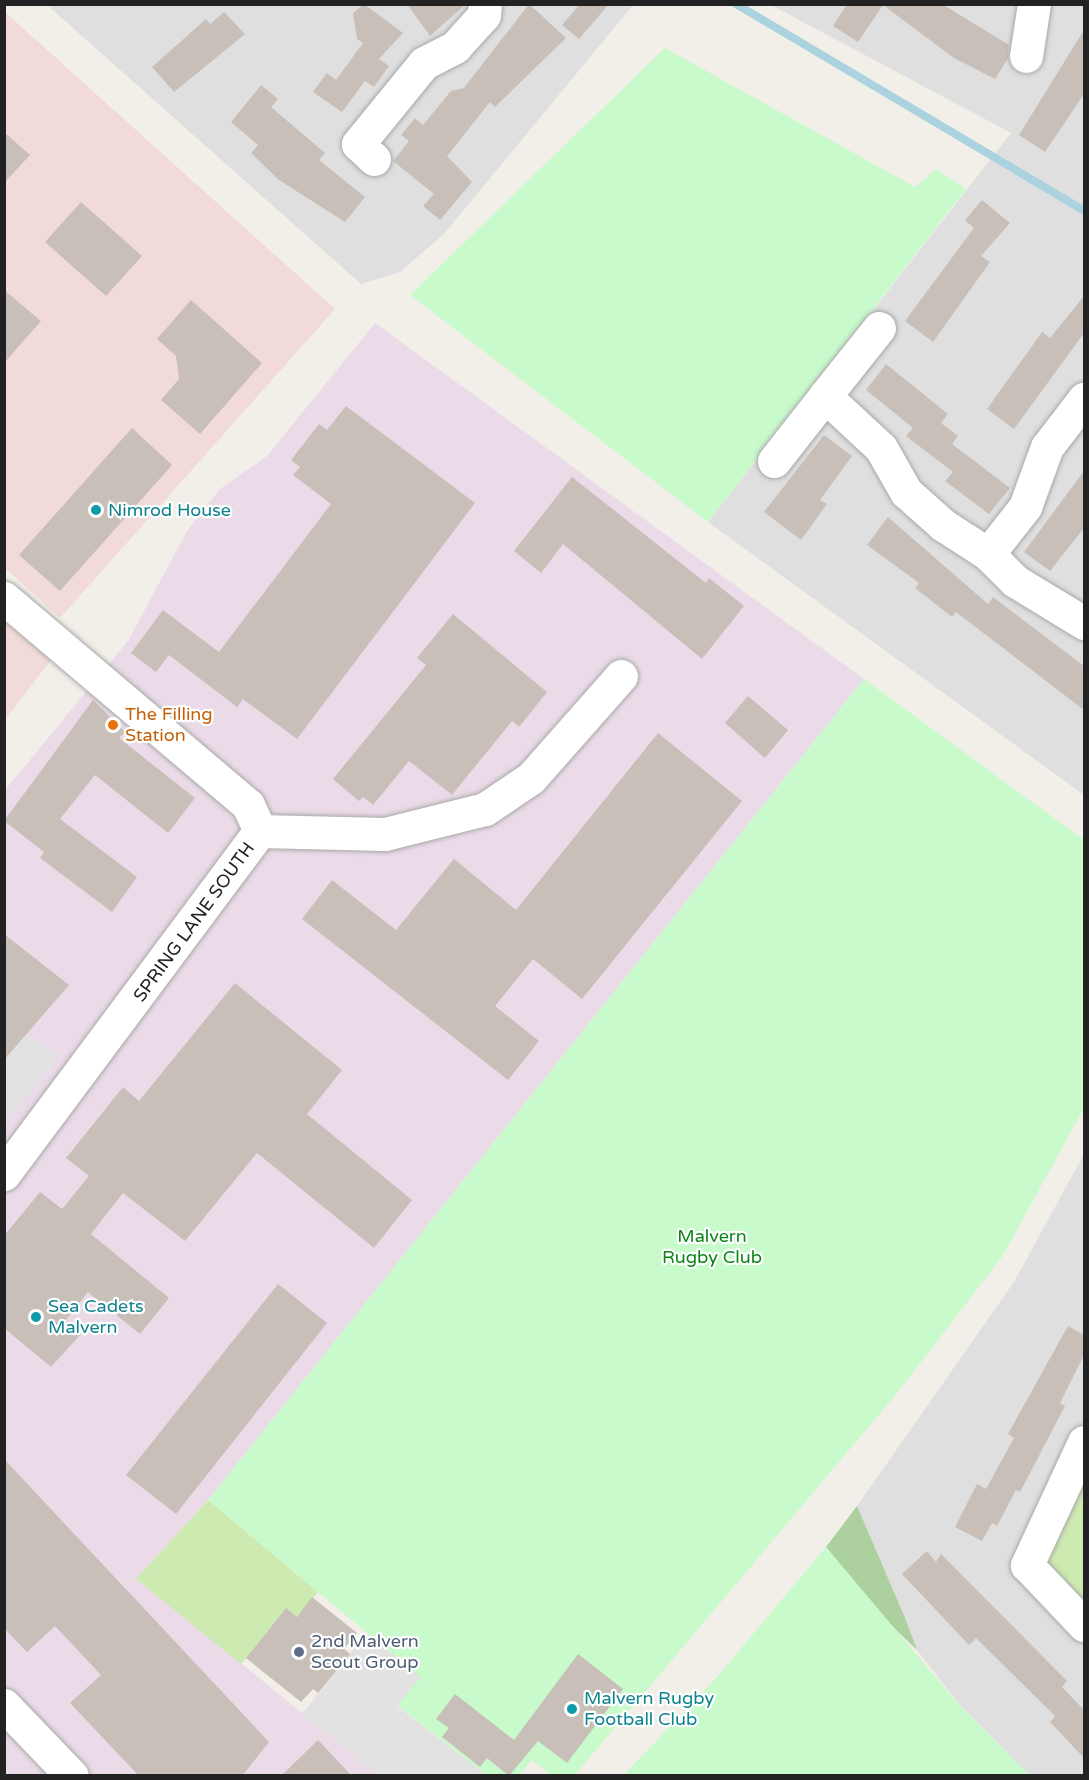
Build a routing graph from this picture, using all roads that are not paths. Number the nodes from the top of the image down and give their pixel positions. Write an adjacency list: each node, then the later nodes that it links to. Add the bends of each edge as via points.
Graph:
1 (485, 4): 4 (street, via 484,15 455,47 424,63)
2 (1034, 5): 3 (street)
3 (1026, 56)
4 (358, 144)
5 (879, 328): 6 (street)
6 (825, 396): 8 (street); 9 (street, via 881,448 906,492)
7 (1084, 399): 9 (street, via 1047,447 1025,507)
8 (774, 461)
9 (988, 554): 11 (street, via 1015,581)
10 (4, 598): 13 (street, via 248,805)
11 (1084, 623)
12 (621, 676): 13 (street, SPRING LANE SOUTH, via 531,778 485,809 385,834)
13 (260, 831): 14 (street, SPRING LANE SOUTH)
14 (4, 1174)
15 (1084, 1442): 16 (street, via 1027,1565)
16 (1084, 1625)
17 (4, 1705): 18 (street)
18 (72, 1776)

